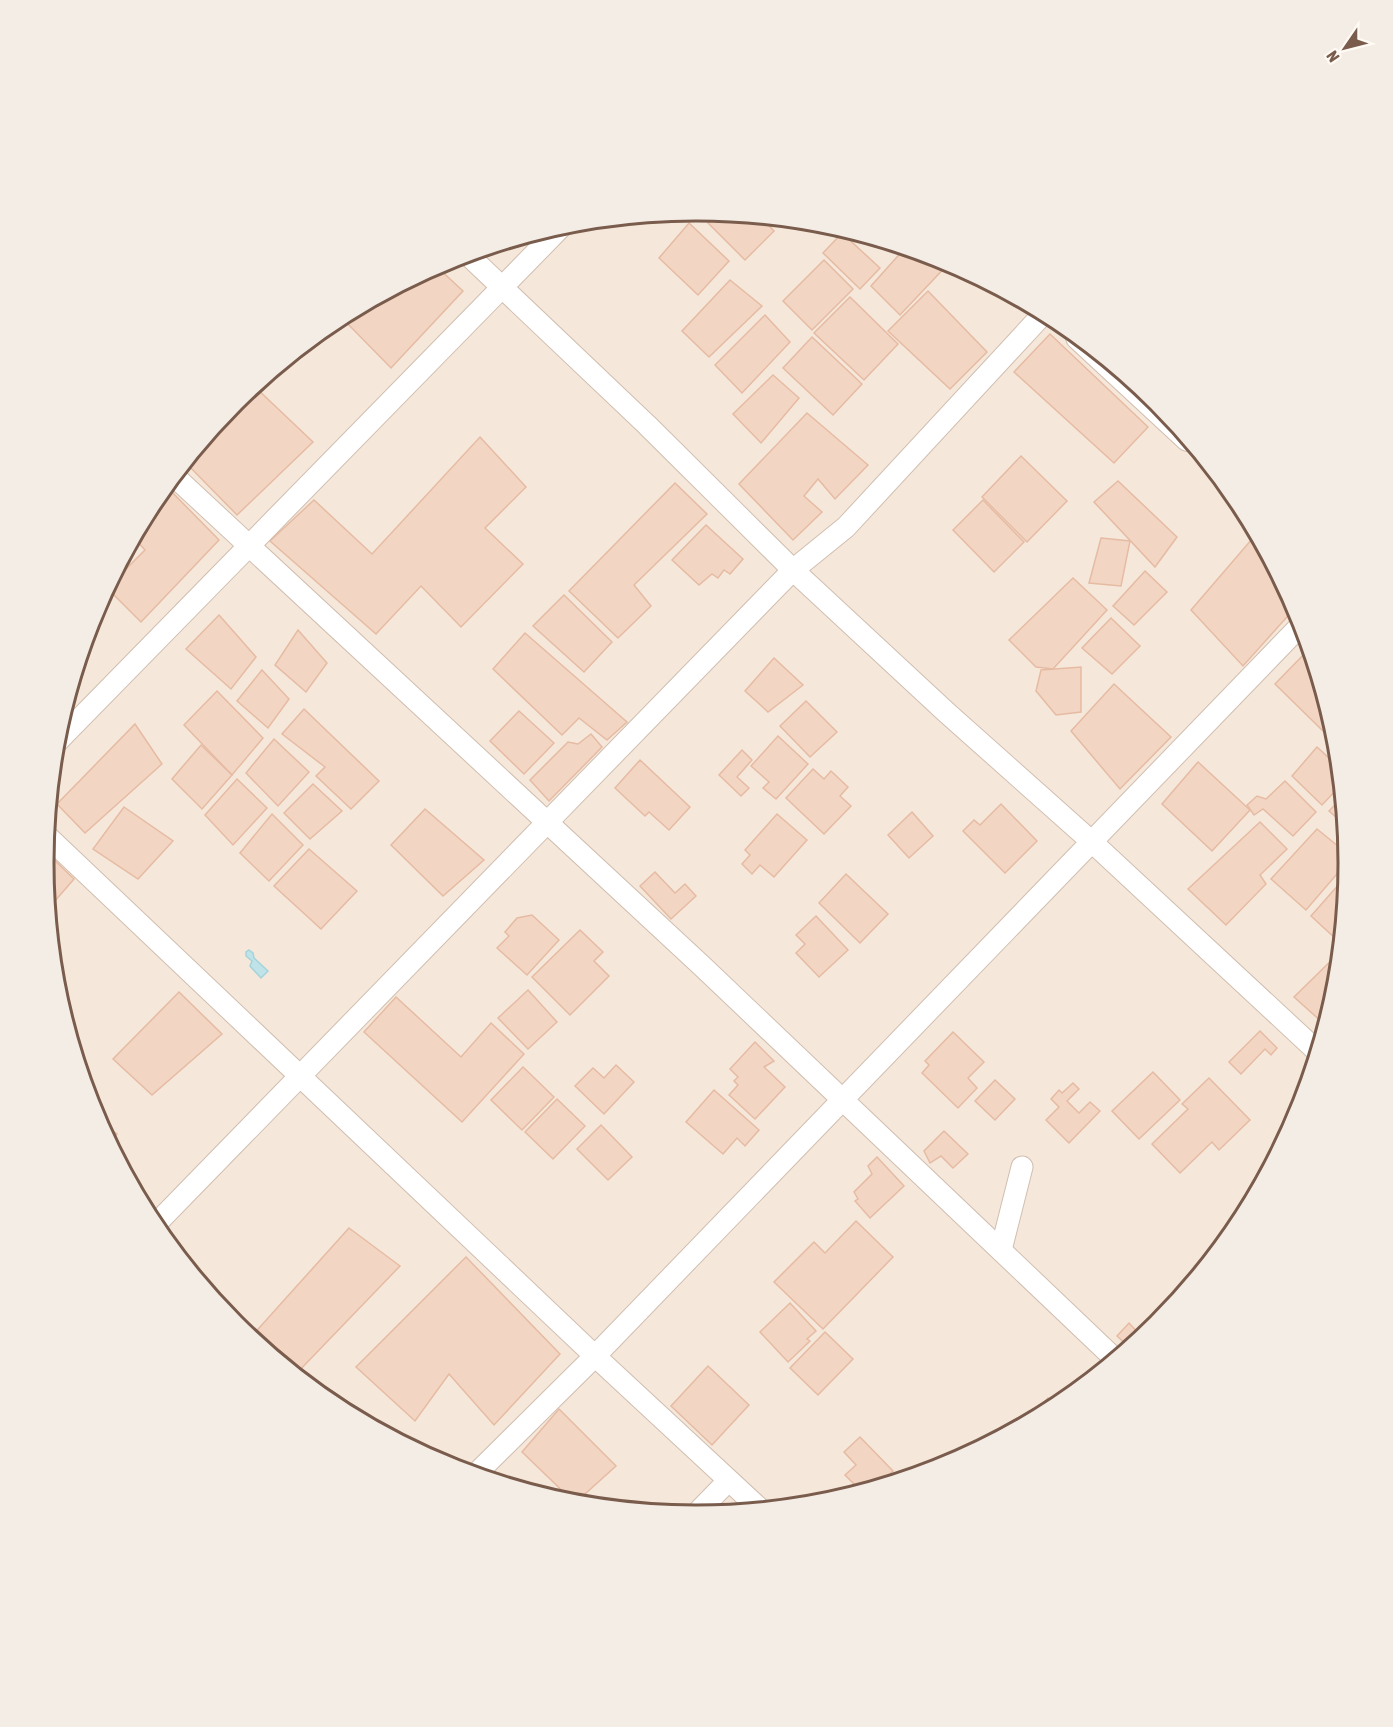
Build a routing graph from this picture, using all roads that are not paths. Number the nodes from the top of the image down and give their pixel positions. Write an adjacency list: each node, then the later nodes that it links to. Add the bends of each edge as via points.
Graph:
1 (550, 238): 3 (street)
2 (474, 261): 3 (street)
3 (502, 287): 6 (street); 7 (street)
4 (1037, 319): 7 (street, via 846,527)
5 (180, 482): 6 (street)
6 (249, 546): 9 (street); 10 (street)
7 (793, 570): 10 (street); 11 (street)
8 (1295, 630): 11 (street)
9 (68, 731)
10 (547, 822): 14 (street); 15 (street)
11 (1092, 842): 13 (street); 15 (street)
12 (54, 843): 14 (street)
13 (1312, 1046)
14 (300, 1076): 17 (street); 20 (street)
15 (842, 1098): 18 (street); 20 (street)
16 (1022, 1167): 18 (street)
17 (161, 1218)
18 (1001, 1250): 19 (street)
19 (1110, 1355)
20 (595, 1356): 21 (street); 22 (street)
21 (481, 1469)
22 (728, 1481): 23 (street); 24 (street)
23 (754, 1504)
24 (704, 1506)

